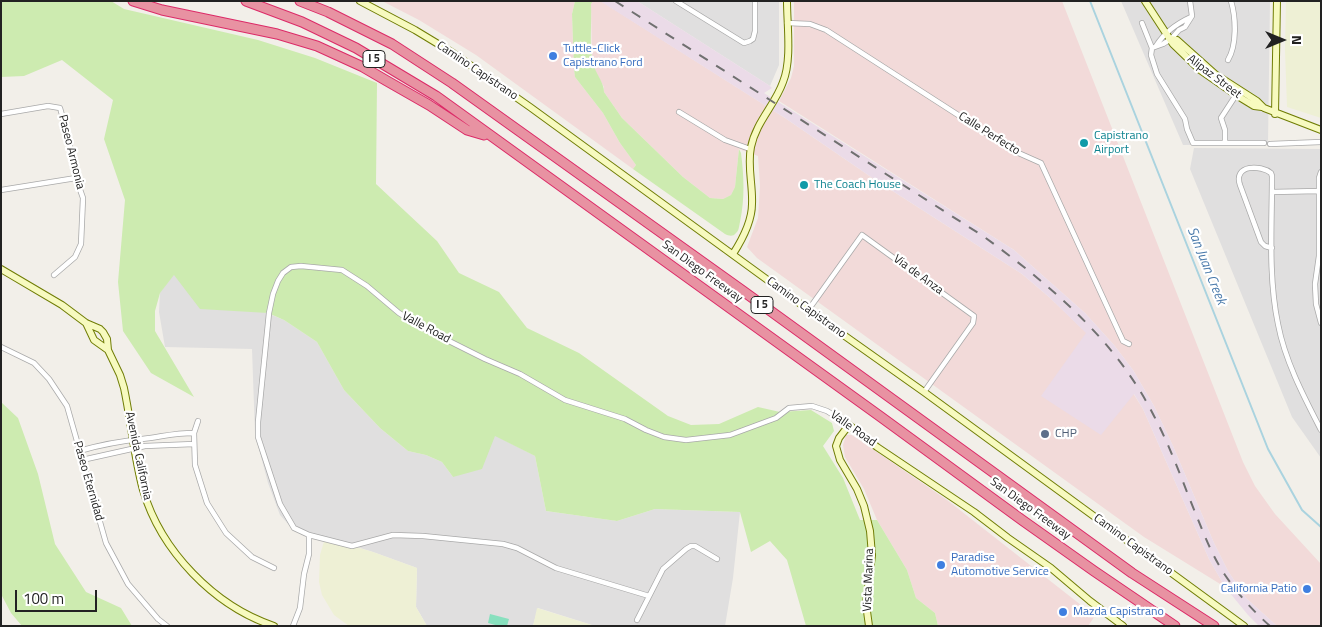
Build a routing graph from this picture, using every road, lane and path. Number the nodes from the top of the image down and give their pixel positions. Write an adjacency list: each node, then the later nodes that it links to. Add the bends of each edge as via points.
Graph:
1 (133, 1): 23 (highway, via 317,46 379,76 467,130)
2 (246, 1): 23 (highway, San Diego Freeway / I 5, via 302,22 356,48 436,96)
3 (300, 1): 72 (highway, San Diego Freeway / I 5, via 392,44 452,83 1132,573)
4 (360, 1): 35 (street, Camino Capistrano, via 452,53)
5 (676, 1): 6 (street, via 741,42 748,43 756,31)
6 (755, 1)
7 (787, 1): 12 (street)
8 (1145, 1): 14 (street, Alipaz Street)
9 (1190, 1): 14 (street, via 1192,16 1185,27)
10 (1231, 1): 16 (street, via 1233,52)
11 (1277, 1): 21 (street)
12 (787, 23): 28 (street, via 784,81 758,125); 43 (street, Calle Perfecto, via 810,24 826,30 1014,151 1042,163 1123,340)
13 (1142, 23): 15 (street)
14 (1169, 36): 15 (street, via 1163,44); 17 (street, Alipaz Street, via 1200,70); 18 (street, Alipaz Street)
15 (1154, 47): 25 (street, via 1151,55 1157,74 1186,119 1193,143)
16 (1228, 60)
17 (1236, 95): 18 (street, Alipaz Street); 25 (street, via 1221,118)
18 (1263, 108): 21 (street, Alipaz Street)
19 (679, 112): 28 (street, via 725,140)
20 (1, 114): 30 (street, Paseo Armonia, via 48,106 60,108)
21 (1275, 114): 22 (street, Alipaz Street)
22 (1321, 130)
23 (491, 137): 65 (highway, San Diego Freeway / I 5)
24 (1321, 142): 27 (street)
25 (1225, 143): 26 (street)
26 (1264, 143)
27 (1270, 144)
28 (750, 149): 35 (street, via 752,206 743,237)
29 (1321, 172): 32 (street)
30 (76, 178): 31 (street); 38 (street, Paseo Armonia, via 83,198 81,244 75,257)
31 (1, 190)
32 (1319, 191): 33 (street); 36 (street)
33 (1272, 192): 34 (street); 34 (street, via 1272,176 1267,170 1240,172 1238,180 1261,242)
34 (1272, 248): 49 (street, via 1274,303 1283,342)
35 (732, 254): 39 (street, Camino Capistrano)
36 (1319, 266): 40 (street, via 1315,284)
37 (1, 269): 41 (street, Avenida California, via 62,304)
38 (54, 275)
39 (809, 309): 46 (street, Camino Capistrano); 46 (street, Via de Anza, via 862,235 918,274 973,314 974,318 949,360)
40 (1320, 315): 42 (street)
41 (86, 323): 45 (street, Avenida California, via 94,340); 45 (street, Avenida California, via 104,332)
42 (1321, 323)
43 (1129, 344)
44 (1, 346): 57 (street, Paseo Eternidad, via 34,363 49,379 67,406)
45 (108, 350): 52 (street, Avenida California, via 124,388)
46 (924, 392): 73 (street, Camino Capistrano)
47 (198, 421): 51 (street)
48 (849, 425): 60 (street, Valle Road, via 828,411 812,406 789,408 776,418 730,435 686,440 664,437 625,419 566,400 520,374 425,329 398,313 342,270 291,267 283,273 272,294 258,430 283,510 294,528); 69 (street, Vista Marina, via 836,446 864,506 870,531 872,555 866,604); 70 (street, Valle Road, via 1051,568)
49 (1321, 430)
50 (172, 433): 51 (street); 52 (street); 54 (street)
51 (194, 434): 53 (street)
52 (134, 440): 55 (street); 56 (street, Avenida California)
53 (194, 444): 54 (street); 62 (street, via 207,503 217,520 252,557)
54 (173, 445): 56 (street)
55 (98, 446): 57 (street); 58 (street)
56 (135, 448): 58 (street); 67 (street, Avenida California, via 149,506 175,553 190,571 224,599 252,617)
57 (79, 451): 59 (street, Paseo Eternidad)
58 (100, 456): 59 (street)
59 (82, 460): 66 (street, Paseo Eternidad, via 106,543 128,584)
60 (309, 535): 63 (street, Valle Road, via 352,546 393,535 503,544 556,568); 68 (street, via 310,554 300,608)
61 (717, 559): 63 (street, via 702,549 690,546 663,569)
62 (274, 568)
63 (649, 596): 64 (street)
64 (637, 620)
65 (1168, 623): 71 (highway, San Diego Freeway / I 5)
66 (167, 626)
67 (274, 626)
68 (293, 626)
69 (869, 626)
70 (1123, 626)
71 (1175, 626)
72 (1214, 626)
73 (1244, 626)

